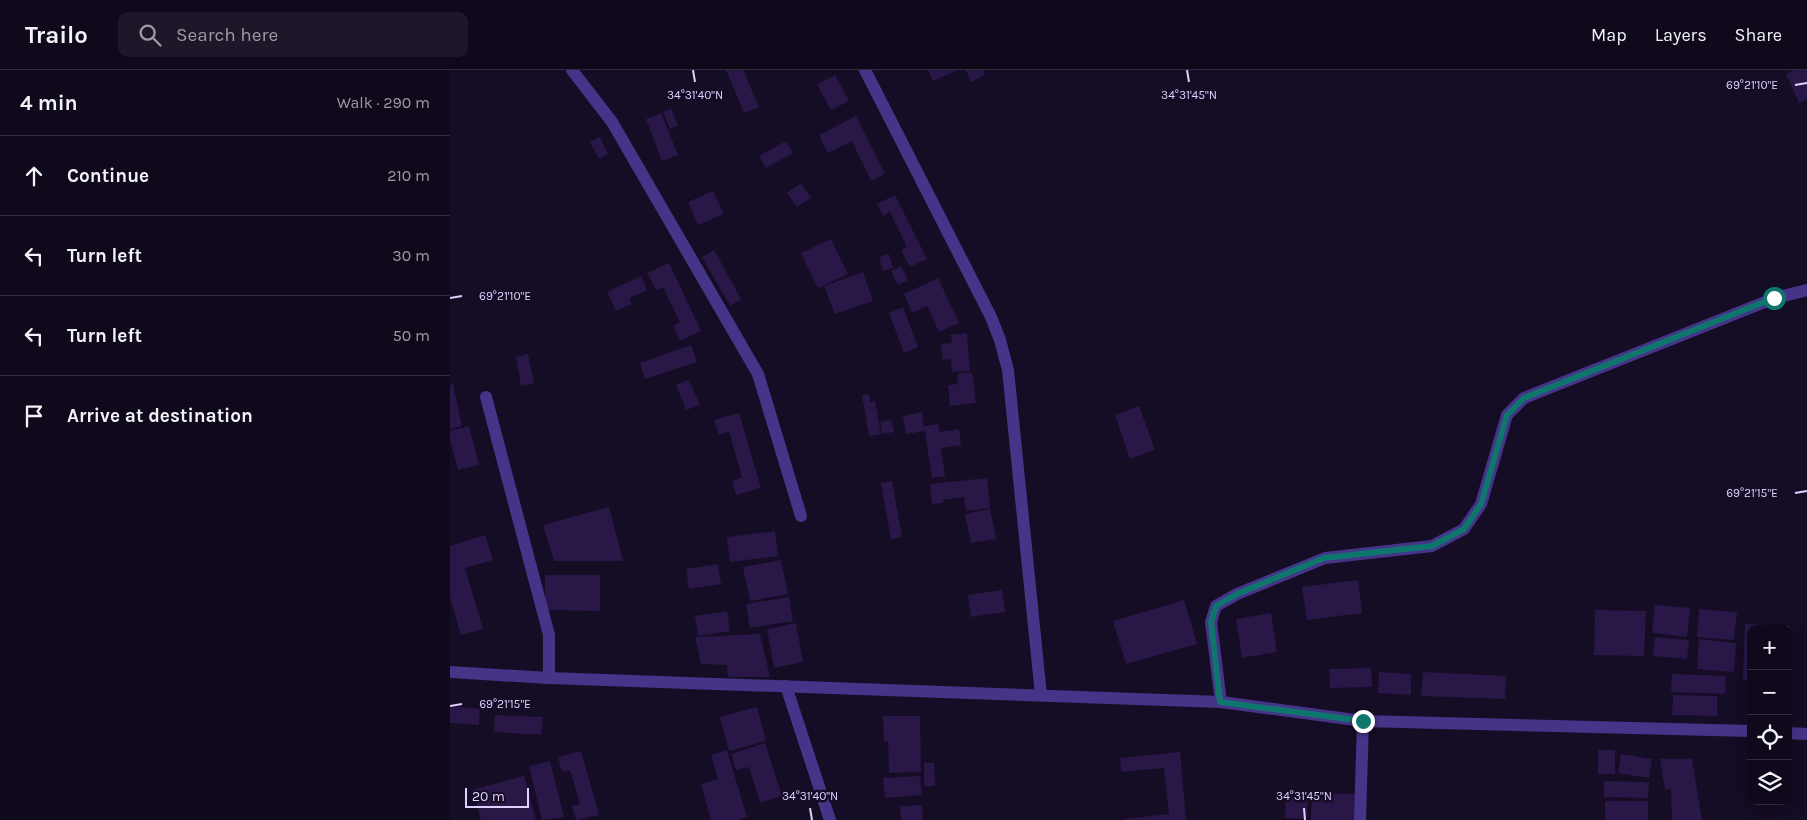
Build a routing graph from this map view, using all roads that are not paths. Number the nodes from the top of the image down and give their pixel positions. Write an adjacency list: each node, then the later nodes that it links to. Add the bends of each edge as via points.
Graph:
1 (572, 70): 5 (street, via 612,122 758,374)
2 (866, 70): 9 (street, via 1000,340 1008,370)
3 (1807, 290): 10 (street, via 1774,298 1524,398 1507,415 1481,504 1464,529 1432,546 1324,558 1216,606 1211,622)
4 (486, 397): 7 (street, via 549,635)
5 (801, 516)
6 (450, 672): 7 (street)
7 (548, 678): 8 (street)
8 (786, 686): 9 (street); 15 (street)
9 (1041, 695): 10 (street)
10 (1220, 702): 11 (street)
11 (1363, 721): 12 (street); 16 (street)
12 (1747, 732)
13 (1792, 733): 14 (street)
14 (1807, 734)
15 (830, 820)
16 (1360, 820)

